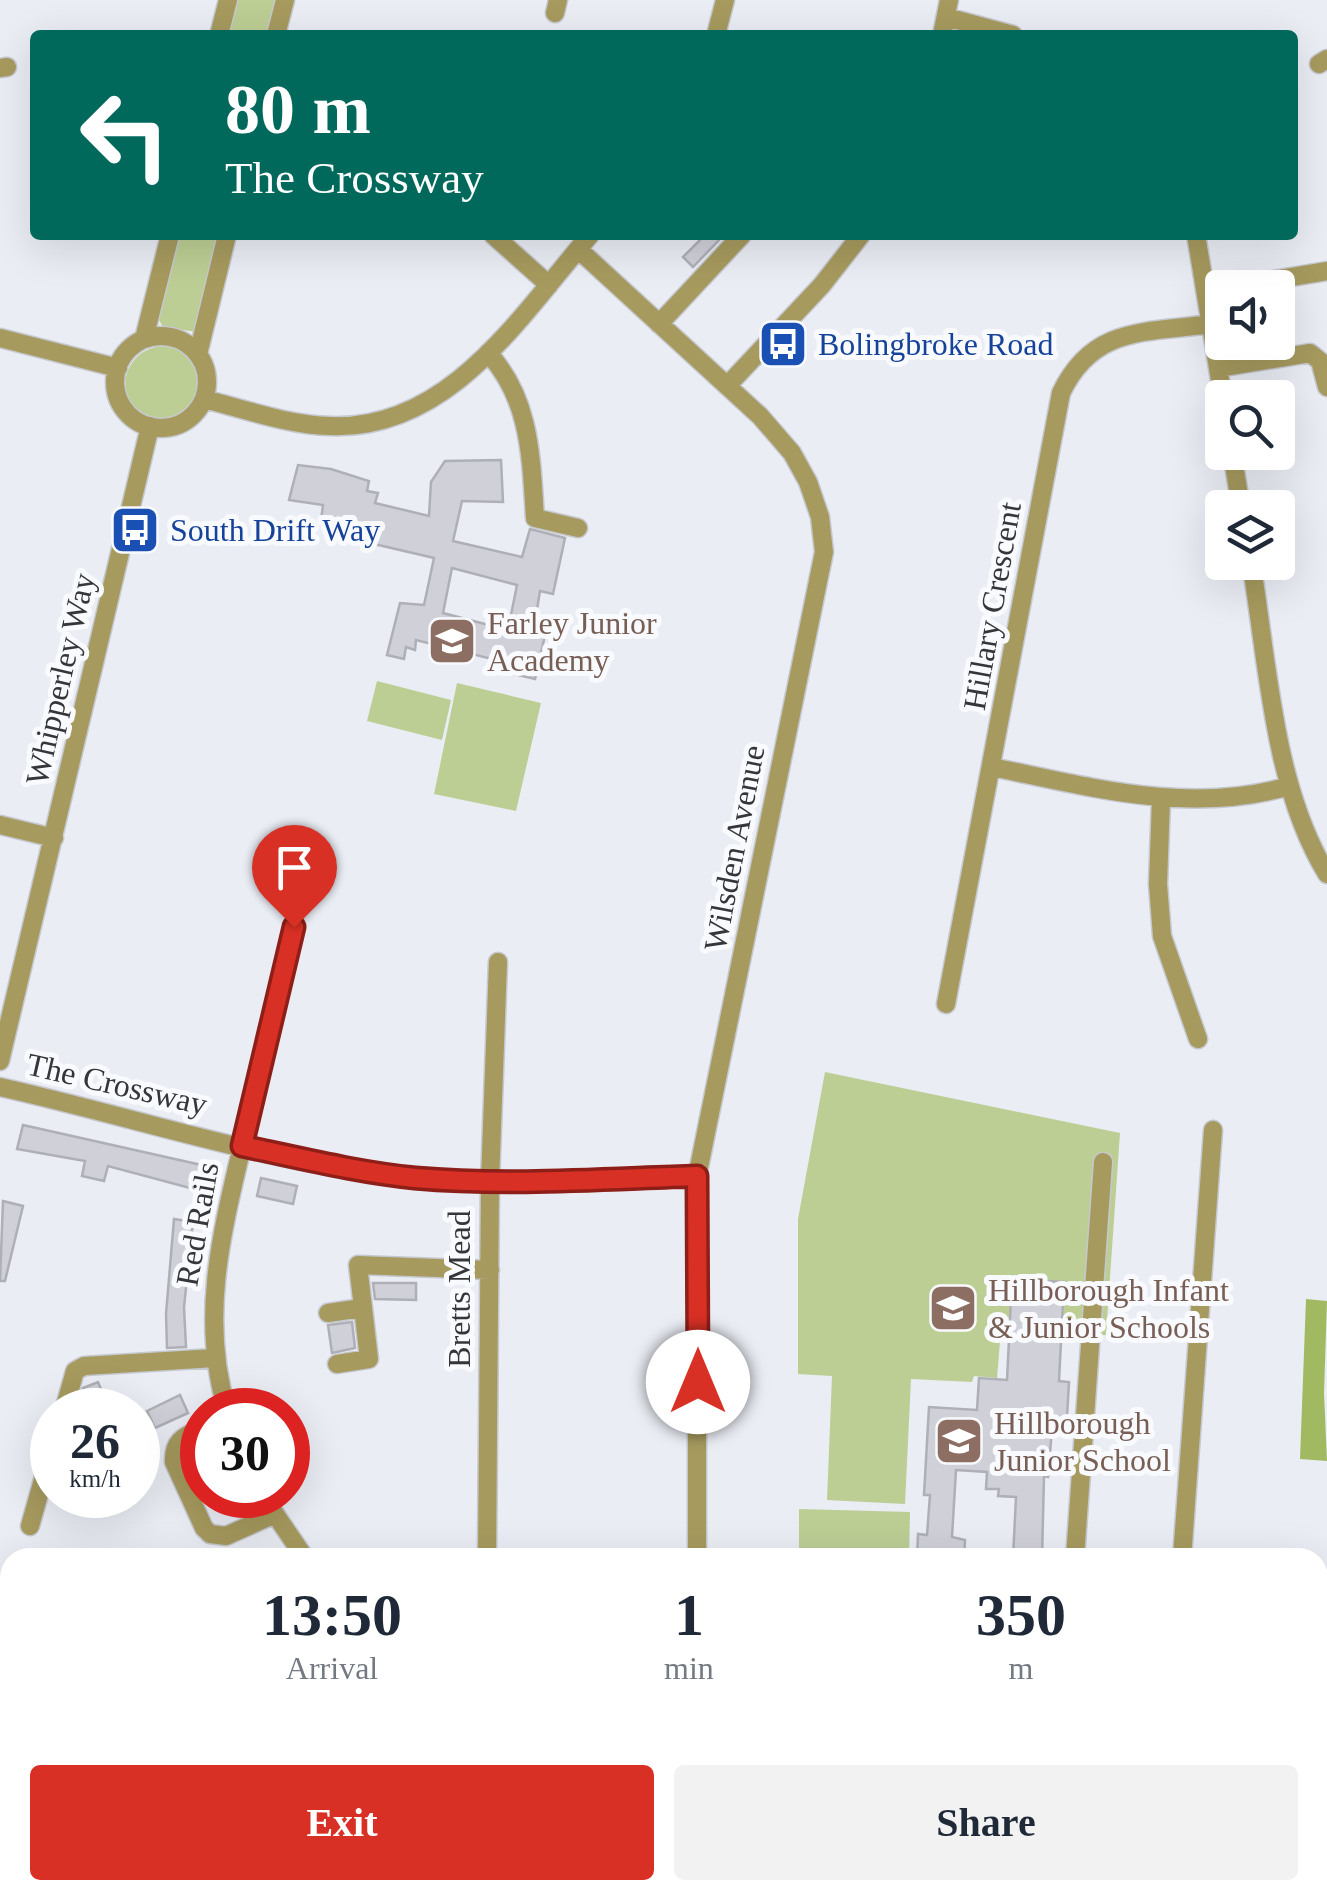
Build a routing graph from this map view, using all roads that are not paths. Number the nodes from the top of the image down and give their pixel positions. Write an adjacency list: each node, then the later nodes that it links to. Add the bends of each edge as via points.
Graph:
1 (228, 0): 5 (street)
2 (284, 0): 6 (street)
3 (725, 0): 7 (street)
4 (945, 17): 8 (street)
5 (221, 30)
6 (277, 30)
7 (717, 30)
8 (994, 30)
9 (169, 240): 23 (street)
10 (226, 240): 25 (street)
11 (498, 240): 19 (street)
12 (737, 240): 20 (street)
13 (858, 240): 30 (street)
14 (1198, 240): 16 (street)
15 (584, 242): 19 (street); 20 (street, Wilsden Avenue)
16 (1210, 270)
17 (1327, 270): 18 (street)
18 (1295, 276)
19 (549, 285): 24 (street)
20 (659, 324): 30 (street, Wilsden Avenue)
21 (1205, 325): 36 (street, Hillary Crescent, via 1120,336 1073,367 1062,393)
22 (0, 338): 27 (street)
23 (144, 339): 25 (street, via 173,337); 27 (street)
24 (488, 353): 32 (street, via 397,425 330,426); 34 (street, via 506,373 527,429 535,518)
25 (198, 354): 32 (street, via 207,376)
26 (1217, 360): 28 (street)
27 (118, 368): 33 (street, via 118,398)
28 (1218, 368): 29 (street); 31 (street, via 1310,353 1320,361)
29 (1220, 380)
30 (727, 386): 51 (street, Wilsden Avenue, via 792,453 820,517 824,552)
31 (1327, 387)
32 (204, 400): 33 (street, via 176,425)
33 (150, 426): 40 (street, Whipperley Way)
34 (578, 528)
35 (1253, 580): 37 (street)
36 (992, 767): 38 (street); 44 (street, Hillary Crescent)
37 (1289, 786): 38 (street, via 1262,794); 41 (street, via 1306,838)
38 (1161, 799): 45 (street, via 1162,936)
39 (0, 824): 40 (street)
40 (54, 838): 46 (street, Whipperley Way)
41 (1327, 874)
42 (294, 927): 49 (street, Red Rails)
43 (498, 962): 52 (street, Bretts Mead)
44 (946, 1004)
45 (1198, 1040)
46 (0, 1061)
47 (0, 1088): 49 (street, The Crossway)
48 (1212, 1130): 71 (street)
49 (242, 1146): 52 (street, The Crossway, via 350,1170); 56 (street, Red Rails, via 212,1296)
50 (1103, 1162): 70 (street)
51 (697, 1176): 52 (street, The Crossway); 69 (street, Wilsden Avenue)
52 (490, 1182): 53 (street, Bretts Mead)
53 (490, 1270): 54 (street, via 358,1264); 68 (street, Bretts Mead)
54 (362, 1308): 55 (street); 57 (street, via 370,1359)
55 (328, 1313)
56 (215, 1358): 58 (street, via 84,1366); 59 (street, Red Rails)
57 (336, 1364)
58 (70, 1388)
59 (222, 1388)
60 (180, 1441): 61 (street, via 174,1462)
61 (180, 1475)
62 (32, 1518): 66 (street)
63 (199, 1518): 64 (street, via 210,1534 226,1536)
64 (266, 1518)
65 (275, 1518): 67 (street)
66 (30, 1526)
67 (298, 1548)
68 (487, 1548)
69 (698, 1548)
70 (1076, 1548)
71 (1183, 1548)

